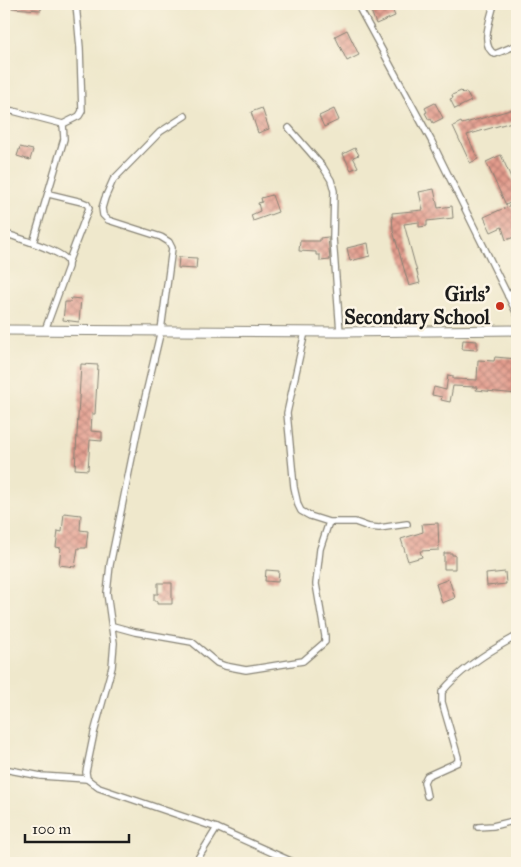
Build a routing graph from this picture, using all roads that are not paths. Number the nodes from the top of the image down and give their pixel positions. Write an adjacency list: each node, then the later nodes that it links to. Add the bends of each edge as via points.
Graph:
1 (76, 4): 7 (street, via 82,111)
2 (357, 4): 14 (street, via 431,140)
3 (494, 4): 4 (street, via 486,40 488,48 495,54)
4 (517, 45)
5 (4, 110): 7 (street)
6 (185, 116): 18 (street, via 160,132 113,180 102,208 108,220 161,237 172,248)
7 (64, 124): 9 (street, via 64,139)
8 (289, 128): 21 (street, via 323,167 334,191 333,238)
9 (49, 194): 11 (street); 12 (street, via 82,202 89,208)
10 (4, 233): 11 (street)
11 (33, 243): 12 (street)
12 (68, 263): 17 (street)
13 (517, 287): 14 (street)
14 (508, 296): 15 (street)
15 (517, 314)
16 (4, 330): 17 (main road)
17 (45, 330): 18 (main road)
18 (161, 330): 20 (main road); 24 (street, via 110,565 107,593)
19 (517, 330): 21 (main road)
20 (305, 332): 21 (main road); 22 (street, via 287,414 294,487 302,511)
21 (340, 332)
22 (329, 522): 23 (street, via 355,522 378,528); 24 (street, via 320,549 316,584 325,642 303,661 246,670 217,663 192,642)
23 (407, 524)
24 (113, 626): 27 (street, via 112,667 94,734)
25 (517, 636): 28 (street, via 468,667 442,692 458,762 427,776 424,782)
26 (4, 769): 27 (street, via 41,776)
27 (87, 779): 31 (street, via 99,788)
28 (427, 796)
29 (517, 820): 30 (street)
30 (478, 827)
31 (217, 828): 32 (street); 33 (street)
32 (195, 863)
33 (295, 863)

